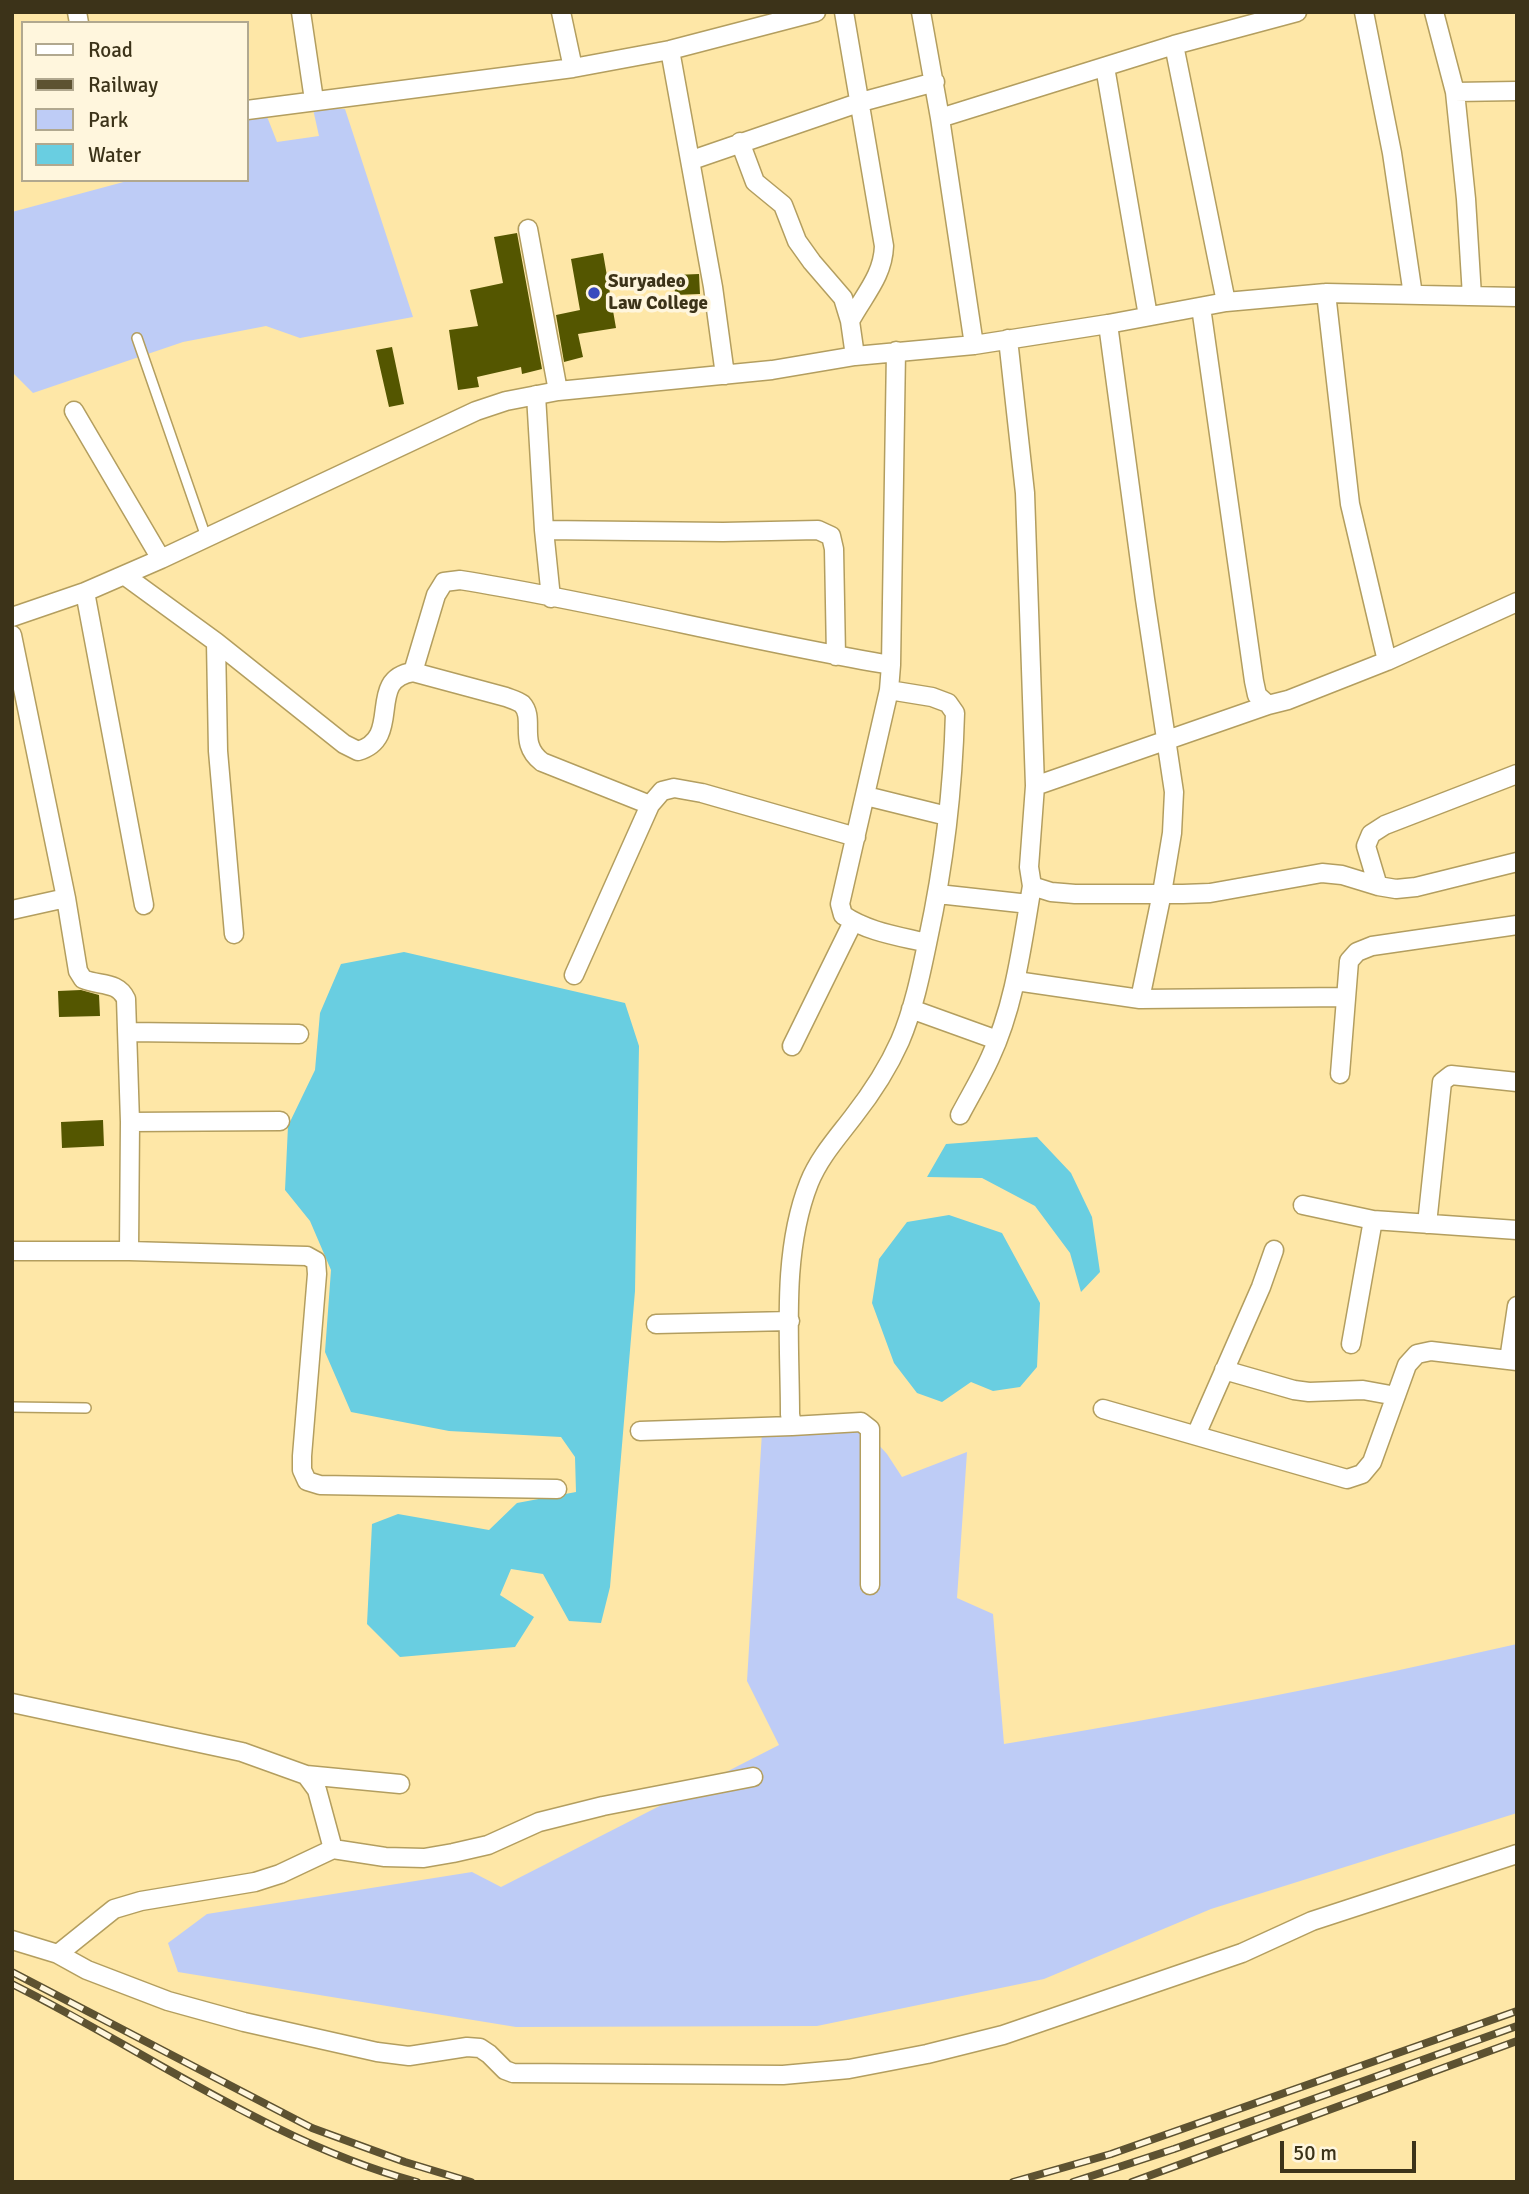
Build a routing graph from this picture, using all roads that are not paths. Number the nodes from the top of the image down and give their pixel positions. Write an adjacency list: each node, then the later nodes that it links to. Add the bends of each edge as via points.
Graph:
1 (300, 12): 17 (street)
2 (561, 12): 13 (street)
3 (816, 12): 11 (street)
4 (844, 12): 18 (street)
5 (921, 12): 14 (street)
6 (1297, 12): 9 (street)
7 (1364, 12): 25 (street, via 1392,153)
8 (1434, 12): 16 (street)
9 (1242, 19): 10 (street)
10 (1174, 45): 12 (street); 28 (street)
11 (670, 50): 13 (street); 22 (street)
12 (1105, 67): 20 (street); 30 (street)
13 (573, 68): 17 (street)
14 (935, 82): 18 (street); 20 (street)
15 (1517, 91): 16 (street)
16 (1455, 92): 26 (street)
17 (314, 100): 19 (street)
18 (861, 102): 21 (street); 31 (street, via 884,246 876,278)
19 (248, 110)
20 (940, 118): 35 (street)
21 (740, 142): 22 (street); 31 (street, via 755,182 783,205 797,241 843,298)
22 (692, 160): 38 (street)
23 (528, 229): 39 (street)
24 (1326, 293): 25 (street); 28 (street); 53 (street, via 1350,504)
25 (1413, 295): 26 (street)
26 (1472, 296): 27 (street)
27 (1517, 297)
28 (1226, 302): 29 (street)
29 (1201, 307): 30 (street); 57 (street, via 1254,681 1258,695)
30 (1148, 316): 32 (street)
31 (850, 321): 37 (street)
32 (1108, 324): 34 (street); 58 (street)
33 (137, 338): 43 (lane)
34 (1008, 339): 35 (street); 60 (street, via 1025,493)
35 (974, 345): 36 (street)
36 (896, 351): 37 (street); 54 (street)
37 (855, 356): 38 (street)
38 (725, 375): 39 (street)
39 (558, 391): 40 (street)
40 (536, 395): 42 (street); 43 (street, via 476,411)
41 (74, 411): 44 (street)
42 (544, 530): 47 (street); 52 (street, via 818,530 831,536 834,549)
43 (206, 537): 44 (street)
44 (161, 559): 45 (street)
45 (124, 575): 46 (street); 51 (street)
46 (85, 592): 49 (street); 72 (street)
47 (551, 598): 52 (street); 55 (street, via 460,580 444,582)
48 (1517, 602): 53 (street)
49 (12, 617)
50 (12, 635): 70 (street)
51 (216, 642): 55 (street, via 358,751 371,747 379,735 391,682 400,674); 76 (street, via 219,771)
52 (836, 656): 54 (street)
53 (1387, 661): 57 (street)
54 (891, 665): 56 (street)
55 (412, 673): 62 (street, via 521,703 533,756)
56 (889, 690): 61 (street); 63 (street, via 932,697 948,703 955,713)
57 (1268, 705): 58 (street)
58 (1167, 741): 60 (street); 68 (street, via 1174,810)
59 (1517, 774): 67 (street, via 1371,834 1366,846)
60 (1035, 786): 66 (street, via 1029,867)
61 (866, 796): 63 (street); 64 (street)
62 (650, 805): 64 (street, via 662,790 674,788); 78 (street)
63 (947, 816): 69 (street)
64 (856, 837): 74 (street, via 840,904 843,915)
65 (1517, 862): 67 (street, via 1416,887)
66 (1032, 886): 68 (street, via 1075,894); 71 (street)
67 (1378, 886): 68 (street, via 1322,873 1210,892)
68 (1162, 893): 81 (street)
69 (938, 894): 71 (street); 77 (street)
70 (66, 898): 73 (street); 83 (street, via 78,971 83,979 116,986 123,992)
71 (1029, 904): 79 (street)
72 (144, 905)
73 (12, 910)
74 (853, 922): 77 (street); 86 (street)
75 (1517, 925): 80 (street, via 1357,952 1349,961)
76 (234, 934)
77 (927, 943): 82 (street)
78 (574, 975)
79 (1016, 981): 81 (street); 85 (street)
80 (1346, 997): 81 (street); 87 (street)
81 (1140, 999)
82 (911, 1009): 85 (street); 100 (street, via 883,1073 809,1183 793,1252)
83 (127, 1032): 84 (street); 91 (street)
84 (299, 1034)
85 (997, 1040): 89 (street)
86 (792, 1046)
87 (1340, 1074)
88 (1517, 1082): 94 (street, via 1451,1075 1442,1082)
89 (960, 1115)
90 (280, 1121): 91 (street)
91 (130, 1122): 98 (street)
92 (1303, 1205): 93 (street)
93 (1373, 1220): 94 (street); 102 (street)
94 (1427, 1224): 95 (street)
95 (1517, 1230)
96 (1274, 1250): 104 (street)
97 (12, 1251): 98 (street)
98 (129, 1251): 112 (street, via 291,1255 316,1261 302,1456 307,1481 320,1485)
99 (1517, 1306): 103 (street)
100 (790, 1321): 101 (street); 109 (street)
101 (656, 1324)
102 (1351, 1344)
103 (1513, 1361): 105 (street, via 1417,1353 1407,1365)
104 (1224, 1370): 105 (street, via 1294,1390 1363,1390); 111 (street)
105 (1396, 1396): 111 (street, via 1372,1462 1362,1474 1346,1479)
106 (12, 1407): 107 (lane)
107 (86, 1408)
108 (1103, 1409): 111 (street)
109 (792, 1426): 110 (street); 113 (street, via 861,1422 870,1429)
110 (640, 1431)
111 (1196, 1435)
112 (557, 1489)
113 (870, 1585)
114 (12, 1703): 115 (street, via 242,1752)
115 (306, 1775): 117 (street); 118 (street, via 317,1790)
116 (753, 1777): 118 (street, via 603,1806 540,1822 488,1845 424,1858)
117 (400, 1784)
118 (333, 1849): 121 (street, via 255,1882 114,1909)
119 (1517, 1854): 121 (street, via 1312,1921 1242,1953 1003,2035 849,2069 783,2075 513,2073 480,2048 409,2056 377,2052 168,2001)
120 (12, 1940): 121 (street)
121 (58, 1954)

